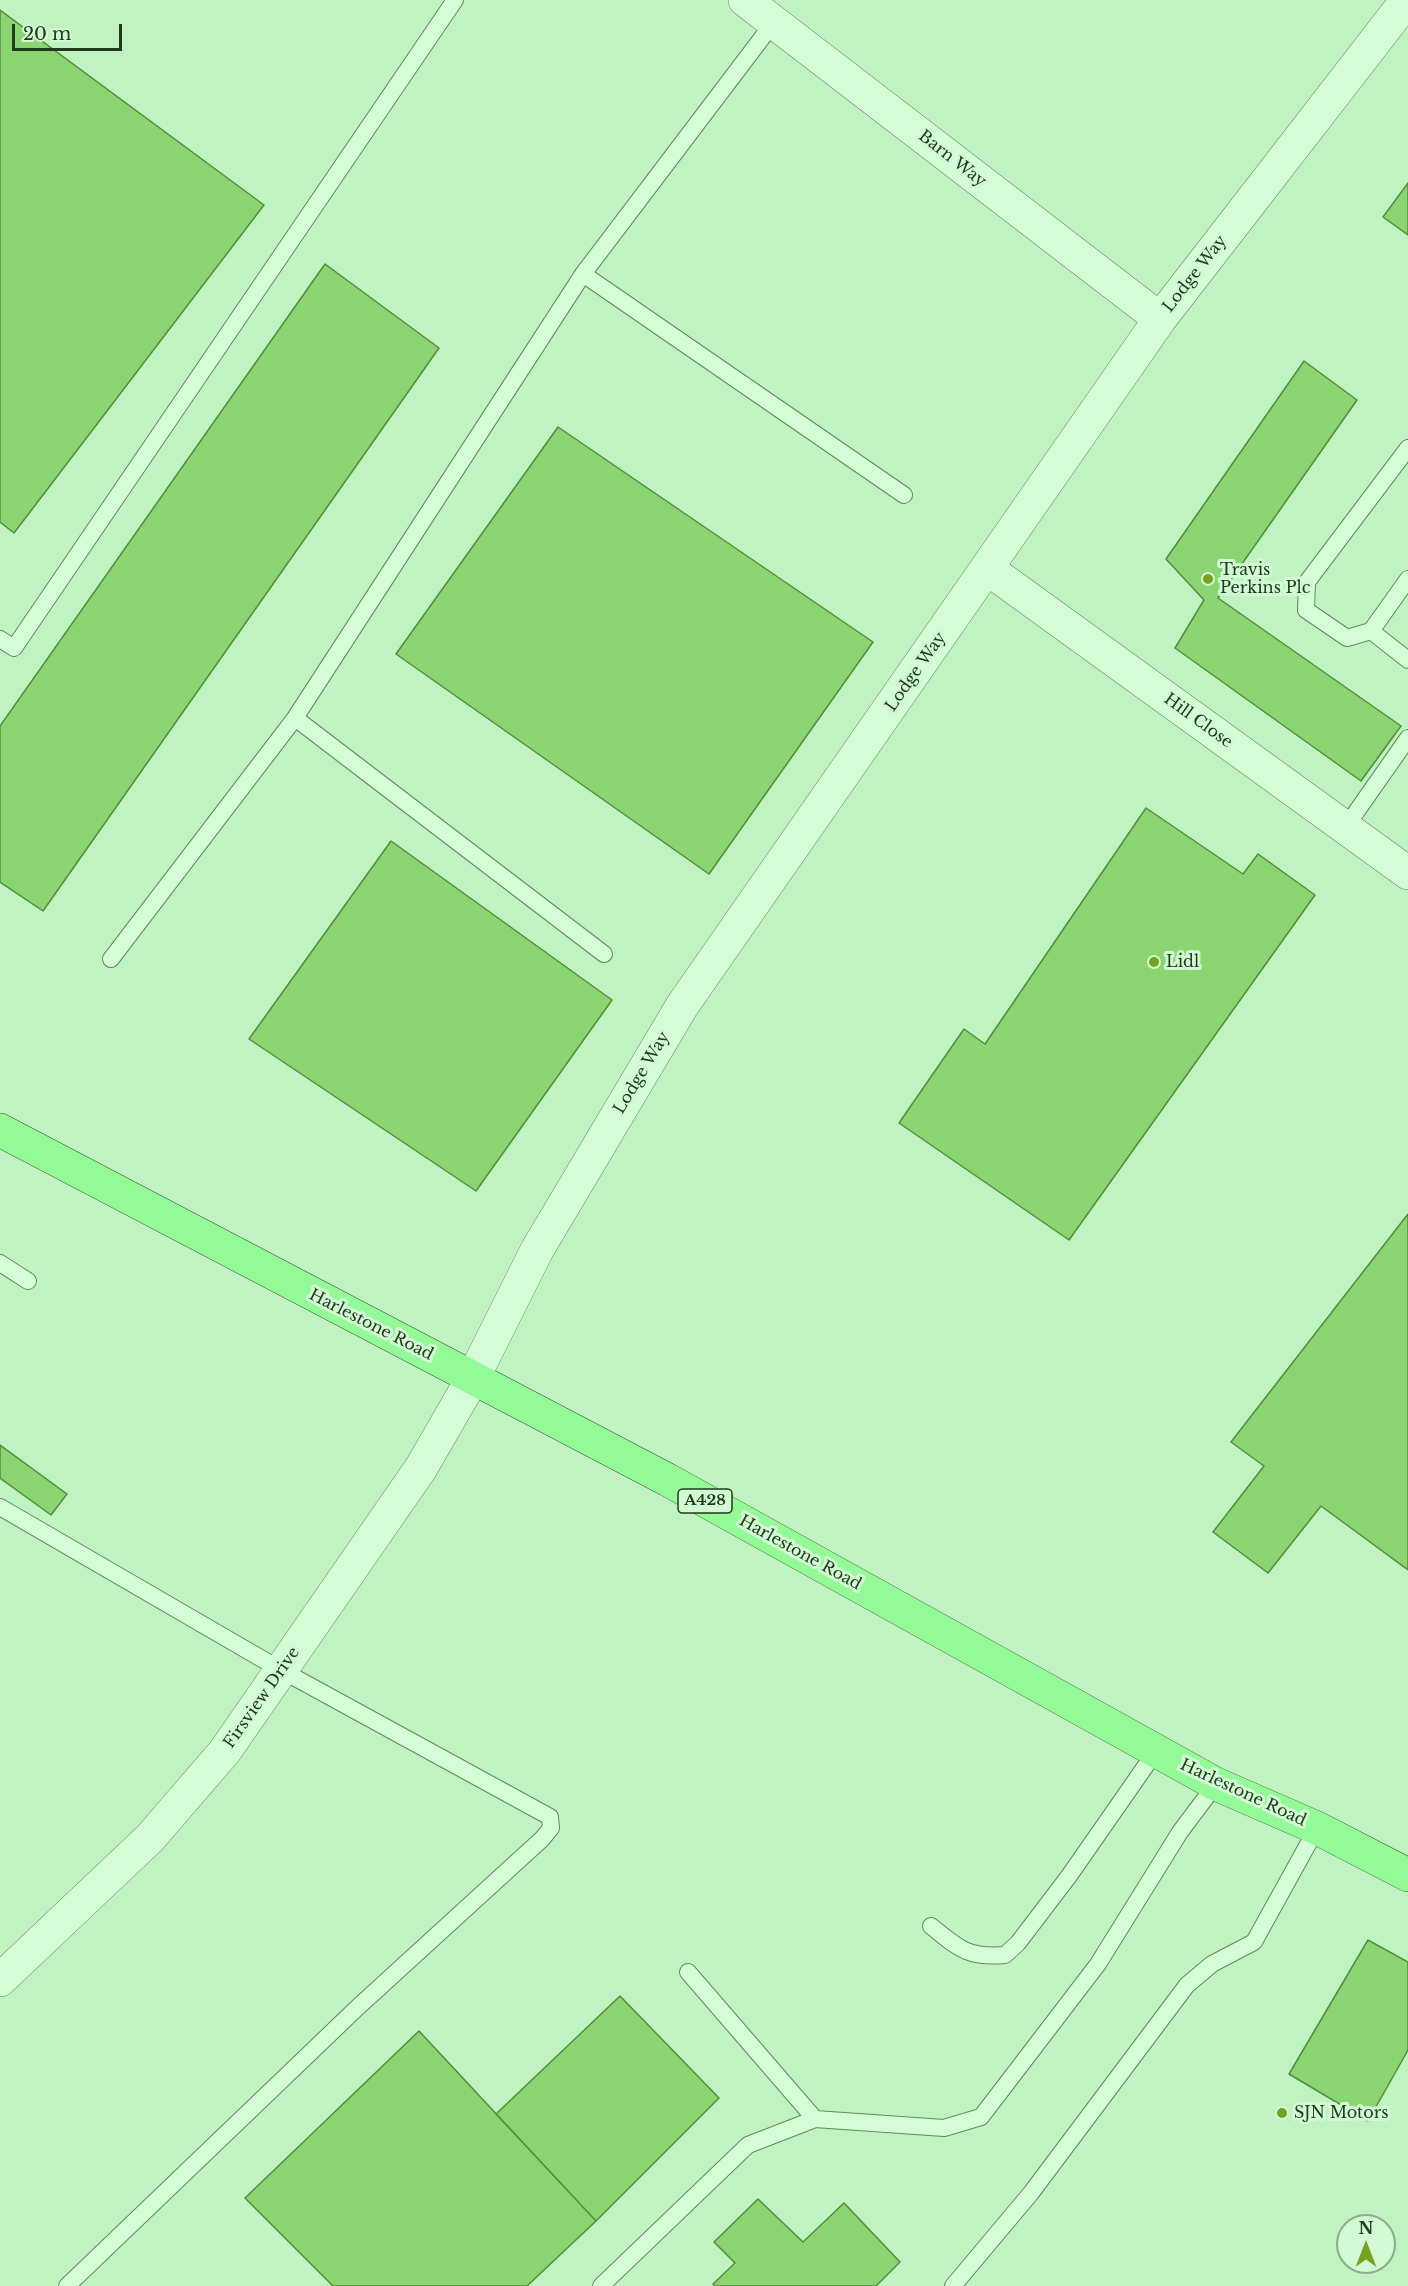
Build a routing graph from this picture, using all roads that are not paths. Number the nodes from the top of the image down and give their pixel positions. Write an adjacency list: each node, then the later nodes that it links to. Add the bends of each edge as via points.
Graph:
1 (455, 0): 12 (lane, via 14,648)
2 (745, 0): 4 (street, Barn Way)
3 (1407, 0): 6 (street, Lodge Way)
4 (774, 22): 5 (lane); 6 (street, Barn Way)
5 (584, 274): 8 (lane); 14 (lane)
6 (1160, 319): 9 (street, Lodge Way)
7 (1408, 448): 11 (lane, via 1307,582 1305,610 1347,638)
8 (904, 495)
9 (988, 568): 16 (street, Hill Close); 23 (street, Lodge Way, via 682,1006 537,1250)
10 (1408, 579): 11 (lane)
11 (1371, 631): 13 (lane)
12 (0, 639)
13 (1408, 660)
14 (295, 718): 18 (lane); 19 (lane)
15 (1408, 738): 16 (lane)
16 (1345, 828): 17 (street, Hill Close)
17 (1408, 873)
18 (604, 954)
19 (111, 959)
20 (0, 1130): 23 (main road, Harlestone Road / A428, via 363,1322)
21 (0, 1263): 22 (lane)
22 (28, 1281)
23 (474, 1376): 25 (street, Firsview Drive, via 421,1468); 26 (main road, Harlestone Road / A428)
24 (0, 1507): 25 (lane)
25 (282, 1670): 32 (street, Firsview Drive, via 225,1751 150,1838); 34 (lane, via 550,1817 550,1828)
26 (1156, 1751): 27 (main road, Harlestone Road / A428); 30 (lane, via 1069,1876 1005,1955 973,1955 960,1950)
27 (1216, 1784): 28 (main road, Harlestone Road / A428); 33 (lane, via 1180,1832 1098,1964 981,2116 945,2128)
28 (1317, 1828): 29 (main road, Harlestone Road / A428); 36 (lane, via 1254,1942 1212,1964 1186,1985 1030,2193)
29 (1408, 1875)
30 (931, 1926)
31 (688, 1972): 33 (lane)
32 (0, 1980)
33 (815, 2119): 35 (lane, via 748,2145)
34 (67, 2286)
35 (601, 2286)
36 (953, 2286)

